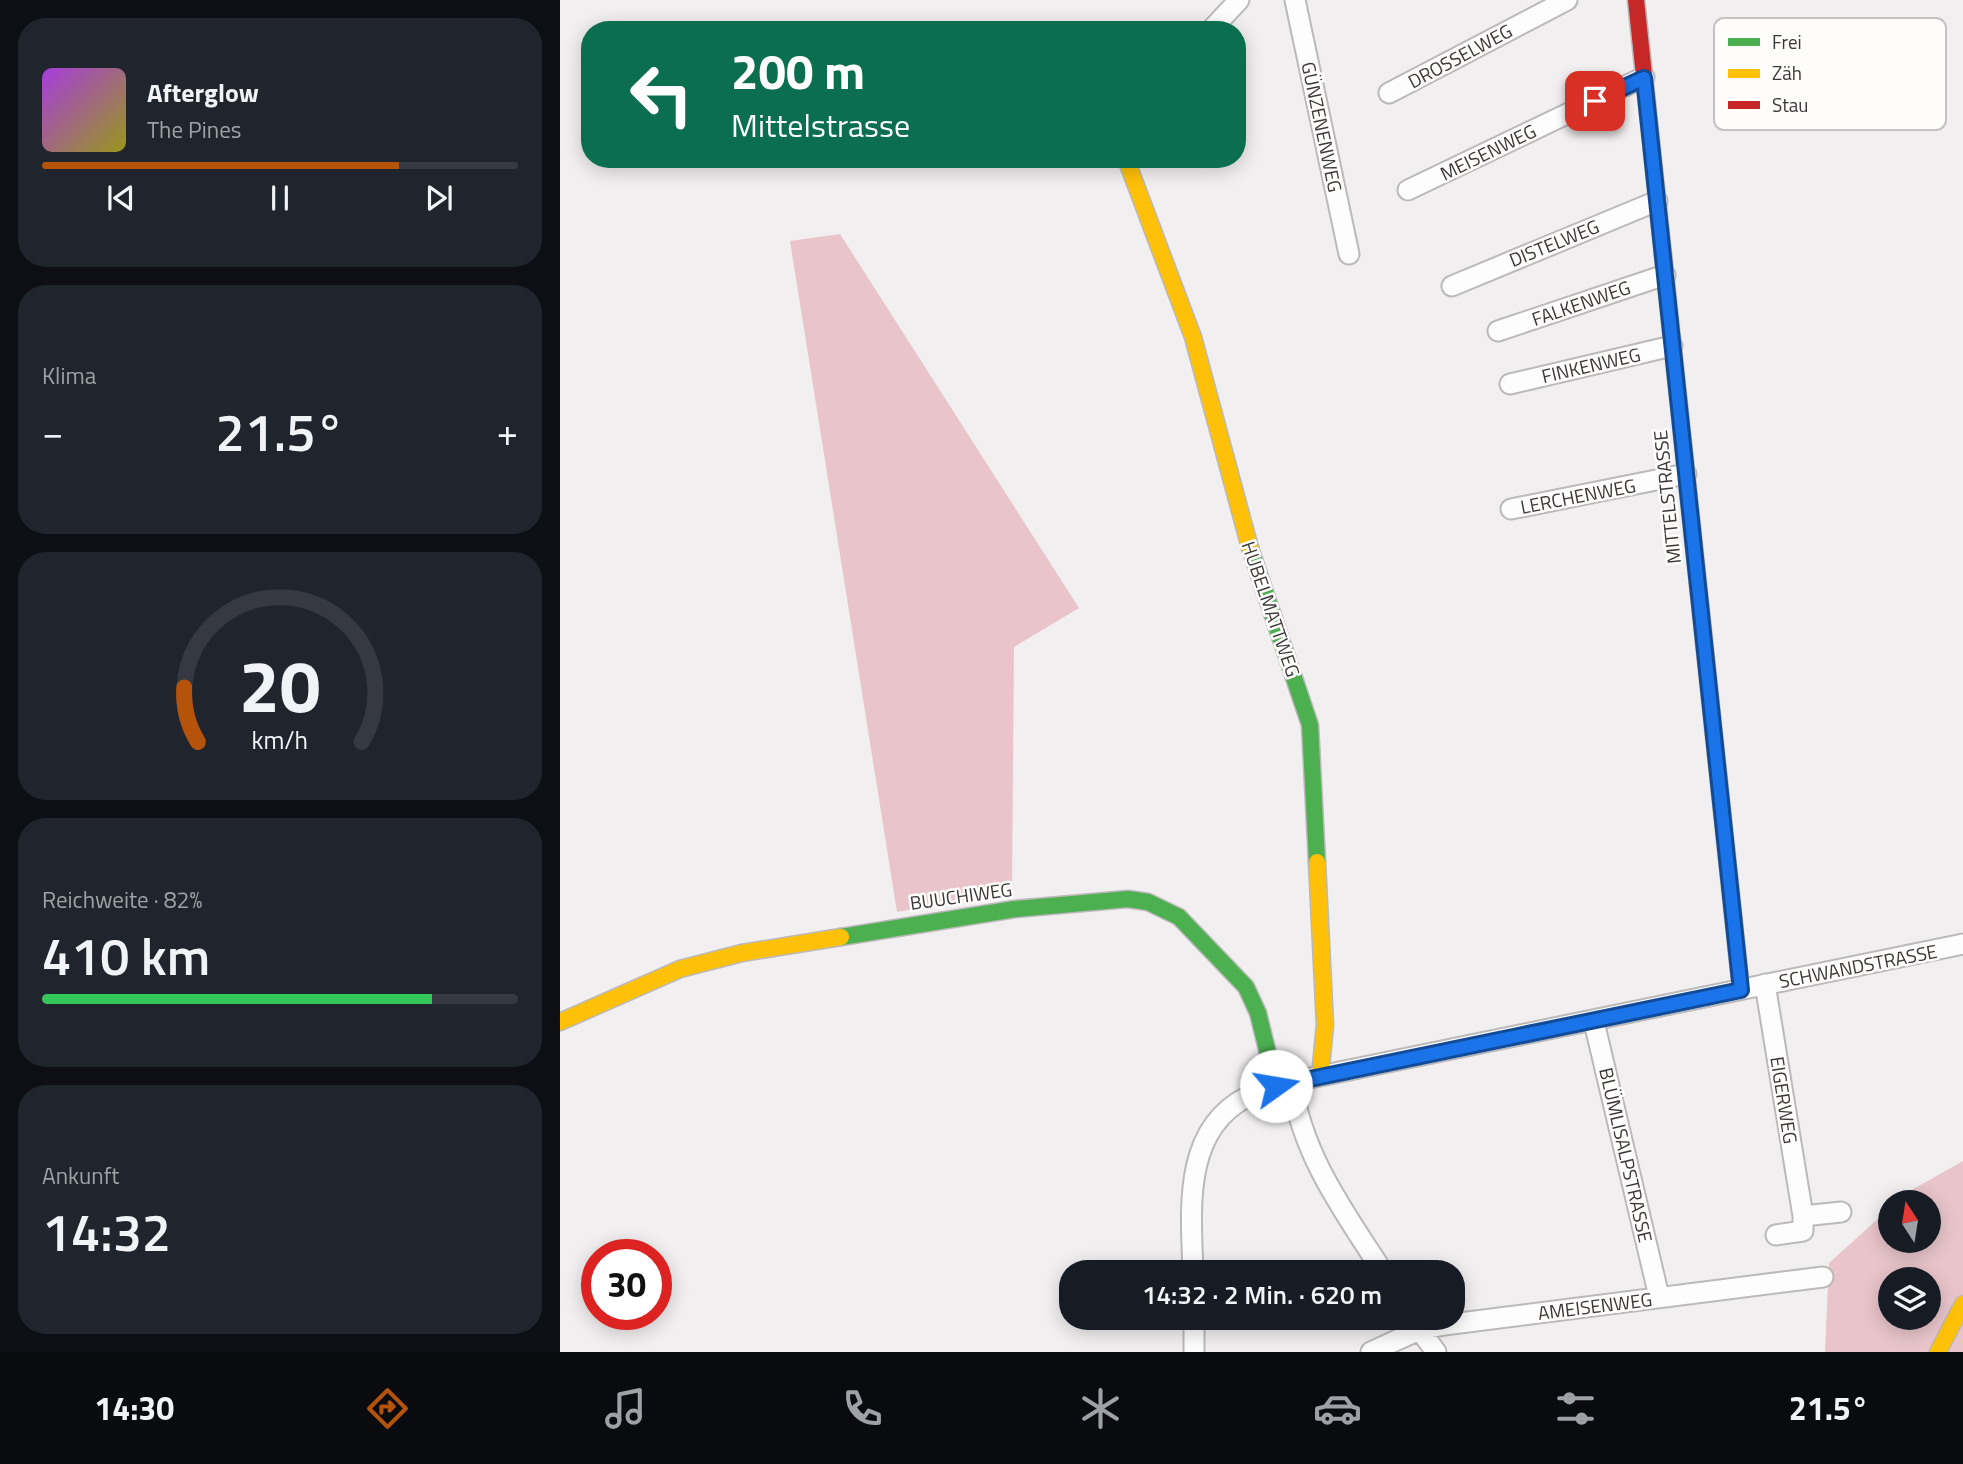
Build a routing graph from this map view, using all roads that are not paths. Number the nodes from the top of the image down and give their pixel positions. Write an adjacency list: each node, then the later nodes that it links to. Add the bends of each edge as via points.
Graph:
1 (1239, 0): 5 (street)
2 (1295, 0): 11 (street, GÜNZENENWEG)
3 (1567, 0): 7 (street, DROSSELWEG)
4 (1636, 0): 6 (street, MITTELSTRASSE)
5 (1219, 21)
6 (1644, 78): 9 (street, MEISENWEG); 10 (street, MITTELSTRASSE)
7 (1389, 93)
8 (1129, 168): 24 (street, HUBELMATTWEG, via 1193,337 1246,535 1310,725 1325,1012)
9 (1408, 190)
10 (1657, 201): 12 (street, MITTELSTRASSE); 13 (street, DISTELWEG)
11 (1349, 254)
12 (1665, 275): 14 (street, FALKENWEG); 15 (street, MITTELSTRASSE)
13 (1452, 286)
14 (1497, 331)
15 (1672, 346): 16 (street, FINKENWEG); 17 (street, MITTELSTRASSE)
16 (1510, 384)
17 (1686, 474): 18 (street, LERCHENWEG); 21 (street, MITTELSTRASSE)
18 (1511, 509)
19 (1963, 944): 20 (street, SCHWANDSTRASSE)
20 (1765, 984): 21 (street, SCHWANDSTRASSE); 27 (street, EIGERWEG)
21 (1741, 990): 23 (street, SCHWANDSTRASSE)
22 (560, 1022): 25 (street, BUUCHIWEG, via 680,969 742,953 1015,909 1128,899 1148,902 1178,917 1246,987)
23 (1594, 1022): 24 (street, SCHWANDSTRASSE); 32 (street, BLÜMLISALPSTRASSE)
24 (1321, 1076): 25 (street, SCHWANDSTRASSE)
25 (1284, 1084): 29 (street, SCHWANDSTRASSE, via 1233,1105 1210,1132 1193,1188); 30 (street, via 1316,1162)
26 (1842, 1212): 27 (street)
27 (1803, 1216): 28 (street, via 1803,1231)
28 (1776, 1236)
29 (1193, 1260)
30 (1376, 1260)
31 (1823, 1277): 34 (street, AMEISENWEG)
32 (1657, 1288)
33 (1963, 1304): 41 (street)
34 (1465, 1318)
35 (1194, 1330): 38 (street)
36 (1406, 1330): 39 (street, AMEISENWEG)
37 (1420, 1330): 40 (street)
38 (1194, 1352)
39 (1371, 1352)
40 (1436, 1352)
41 (1938, 1352)

